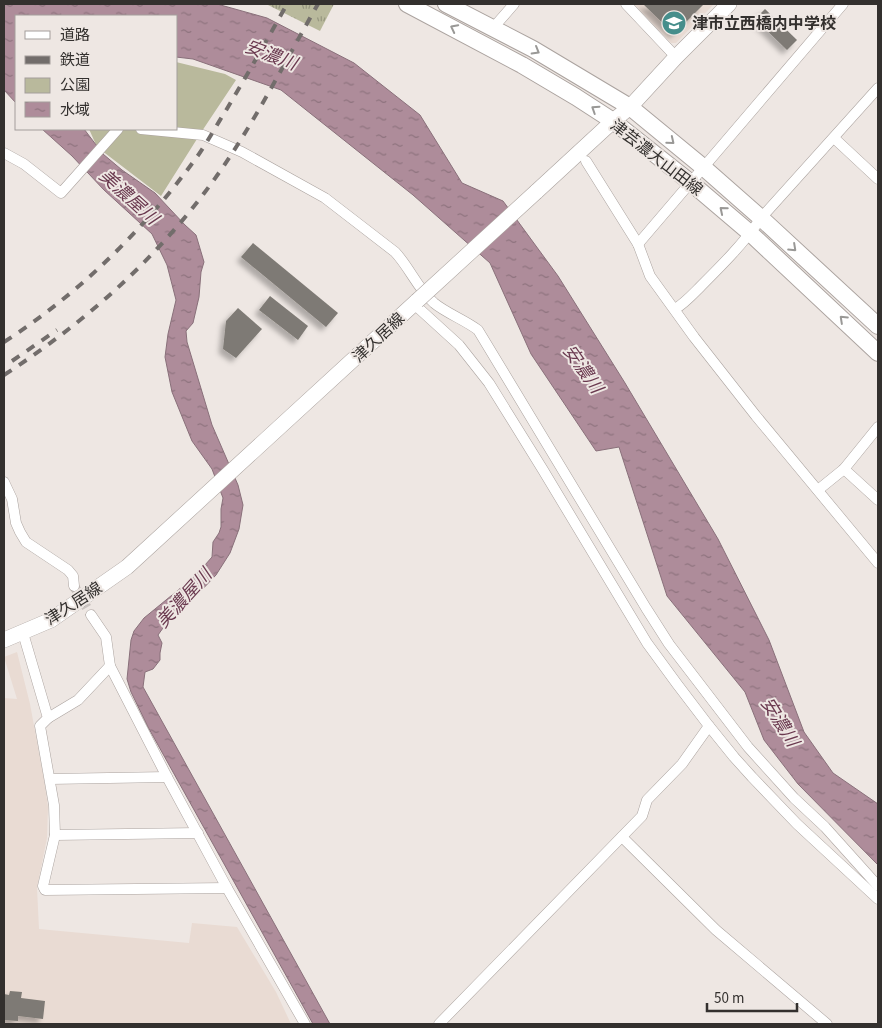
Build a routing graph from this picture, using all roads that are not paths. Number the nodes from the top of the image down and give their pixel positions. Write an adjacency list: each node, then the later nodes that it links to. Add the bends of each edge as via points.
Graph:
1 (406, 4): 11 (main road, 津芸濃大山田線, one-way to 1, via 522,64)
2 (446, 4): 7 (main road, 津芸濃大山田線)
3 (514, 4): 7 (street)
4 (626, 4): 8 (street)
5 (729, 4): 8 (main road, 津久居線)
6 (843, 4): 17 (street)
7 (493, 28): 10 (main road, 津芸濃大山田線, one-way to 10)
8 (676, 57): 10 (main road, 津久居線)
9 (878, 88): 14 (street)
10 (630, 107): 11 (main road, 津久居線); 17 (main road, 津芸濃大山田線, one-way to 17)
11 (613, 121): 19 (main road, 津芸濃大山田線); 23 (main road, 津久居線, bridge)
12 (117, 130): 15 (street, via 61,193)
13 (154, 130): 46 (street, via 203,134 325,198 395,252 434,303 478,330 670,644 748,747)
14 (834, 138): 18 (street); 20 (street)
15 (4, 153)
16 (586, 161): 22 (street)
17 (704, 167): 19 (street); 20 (main road, 津芸濃大山田線)
18 (878, 178)
19 (690, 182): 21 (main road, 津芸濃大山田線, one-way to 19); 22 (street)
20 (761, 218): 21 (street); 25 (main road, 津芸濃大山田線, one-way to 25)
21 (750, 233): 24 (street); 26 (main road, 津芸濃大山田線, one-way to 21)
22 (638, 244): 24 (street, via 650,276)
23 (415, 303): 36 (main road, 津久居線, via 127,567 51,620); 40 (street, via 459,345 489,383 647,642)
24 (675, 309): 31 (street, via 756,416)
25 (878, 325): 26 (street)
26 (864, 339): 27 (main road, 津芸濃大山田線)
27 (878, 353)
28 (878, 427): 29 (street)
29 (844, 469): 31 (street); 32 (street)
30 (4, 482): 34 (street, via 12,499 16,523 26,542 68,570 73,576)
31 (818, 490): 33 (street)
32 (878, 500)
33 (878, 563)
34 (74, 586)
35 (91, 615): 38 (street, via 106,637)
36 (23, 633): 37 (main road, 津久居線); 39 (street)
37 (4, 640)
38 (110, 666): 39 (street, via 78,700); 41 (street)
39 (48, 718): 42 (street, via 40,726)
40 (709, 726): 45 (street, via 682,764 647,800 642,816); 48 (street, via 797,824)
41 (167, 777): 42 (street); 43 (street)
42 (50, 779): 44 (street)
43 (198, 833): 44 (street); 47 (street)
44 (55, 835): 47 (street, via 44,890)
45 (622, 837): 50 (street); 51 (street, via 716,930)
46 (878, 886)
47 (227, 888): 49 (street)
48 (878, 898)
49 (305, 1024)
50 (439, 1024)
51 (827, 1024)

